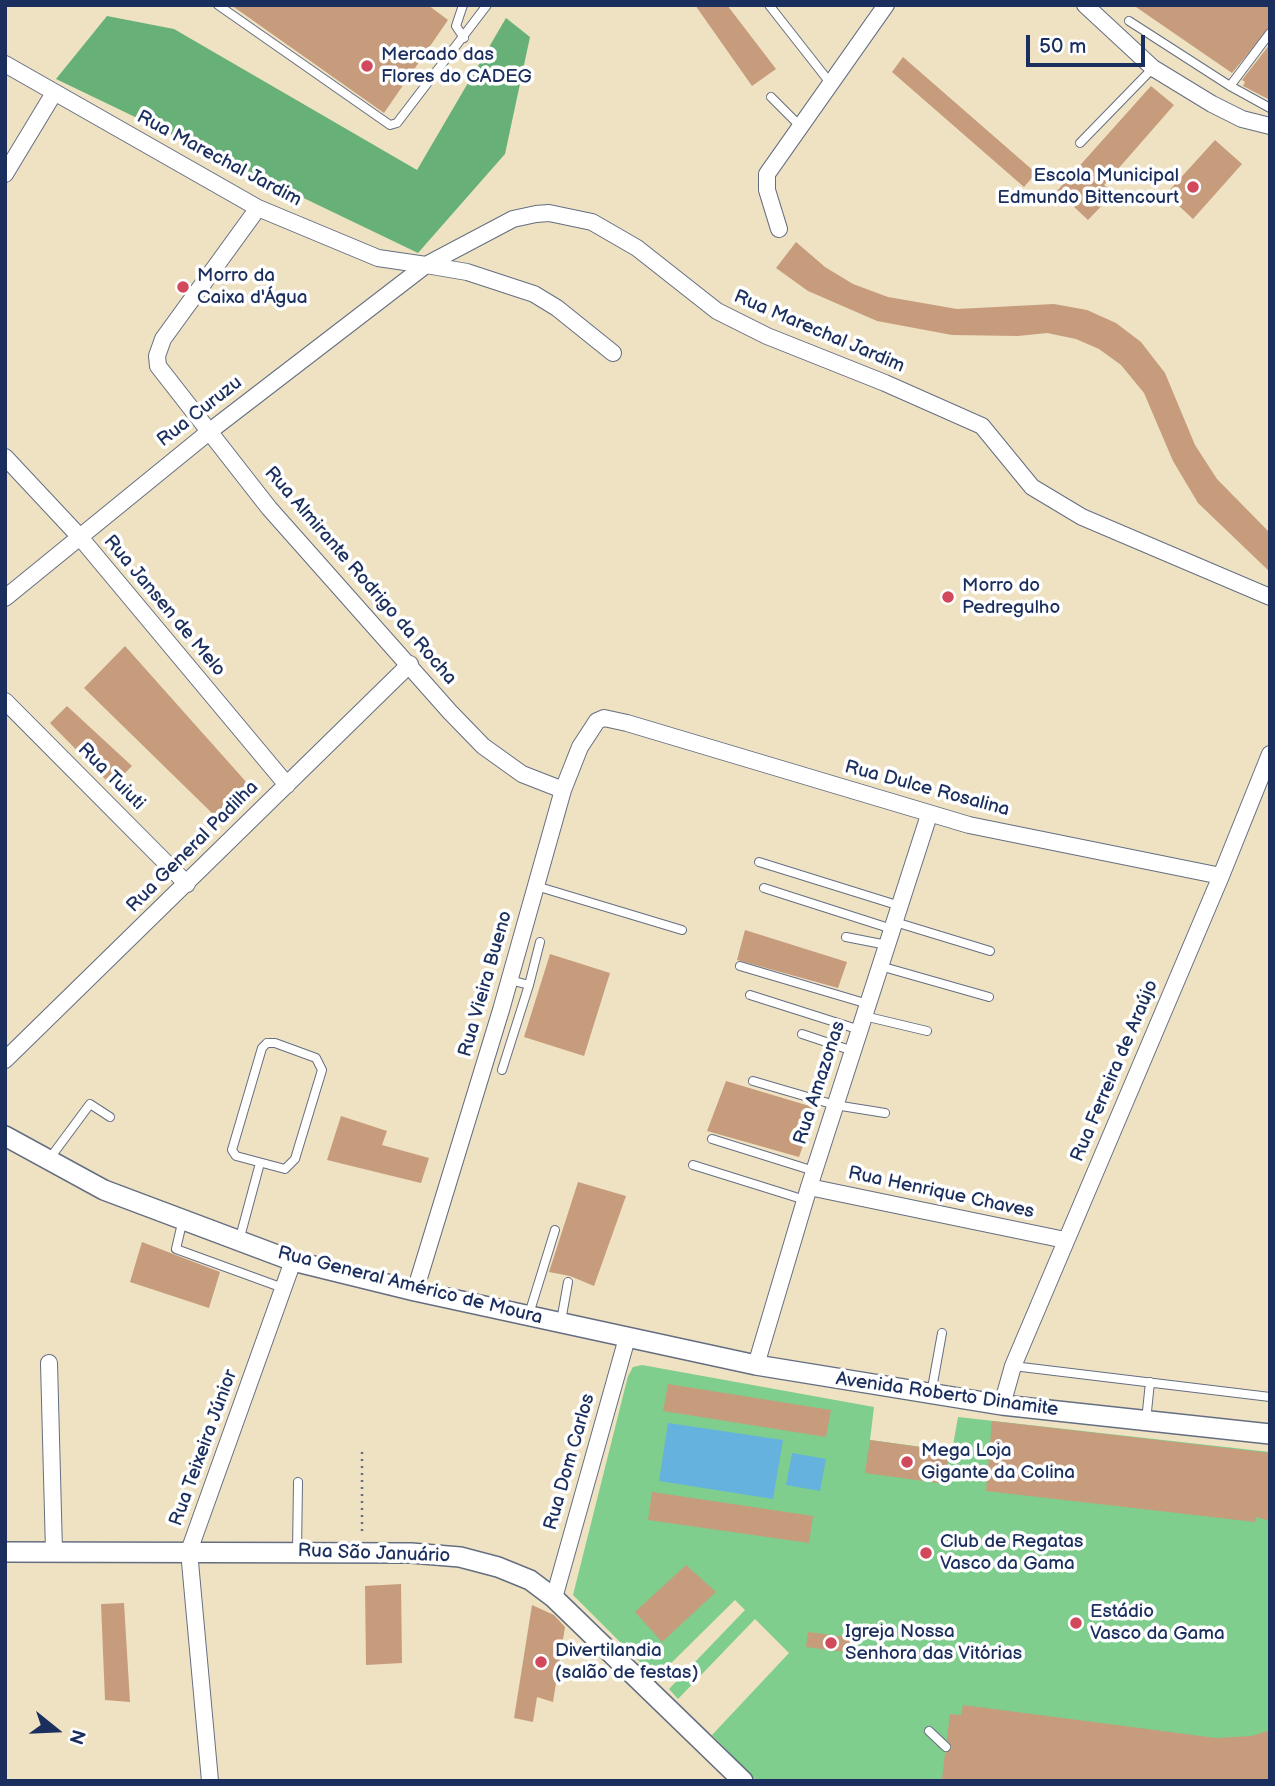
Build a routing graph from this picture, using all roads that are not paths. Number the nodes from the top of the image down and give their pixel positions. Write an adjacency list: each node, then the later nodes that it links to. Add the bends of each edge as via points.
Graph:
1 (218, 5): 9 (lane, via 390,125 397,123)
2 (463, 5): 9 (lane, via 456,26)
3 (487, 5): 9 (lane)
4 (769, 5): 12 (lane)
5 (1085, 5): 11 (street)
6 (879, 9): 12 (street)
7 (1129, 20): 13 (lane)
8 (1270, 33): 13 (lane)
9 (464, 38)
10 (5, 64): 14 (street, Rua Marechal Jardim)
11 (1153, 68): 17 (street, via 1241,119); 19 (lane)
12 (831, 84): 18 (street)
13 (1230, 86): 16 (lane)
14 (54, 93): 20 (street); 21 (street, Rua Marechal Jardim)
15 (771, 97): 18 (lane)
16 (1270, 108)
17 (1270, 126)
18 (801, 127): 22 (street, via 767,174)
19 (1080, 143)
20 (5, 174)
21 (258, 208): 23 (street, Rua Marechal Jardim, via 378,258); 25 (street, Rua Almirante Rodrigo da Rocha, via 163,339 157,356 158,366)
22 (779, 229)
23 (426, 265): 24 (street, via 467,272 534,294); 25 (street, Rua Curuzu); 28 (street, Rua Marechal Jardim, via 513,219 549,212 592,222 637,248 717,312 982,426 1032,487 1082,517)
24 (613, 353)
25 (209, 431): 27 (street, Rua Curuzu); 30 (street, Rua Almirante Rodrigo da Rocha, via 269,508)
26 (5, 457): 27 (street, Rua Jansen de Melo)
27 (79, 536): 29 (street, Rua Curuzu); 34 (street, Rua Jansen de Melo)
28 (1270, 597)
29 (5, 598)
30 (410, 664): 34 (street, Rua General Padilha); 35 (street, Rua Almirante Rodrigo da Rocha, via 483,746 522,774)
31 (5, 701): 39 (street, Rua Tuiuti)
32 (627, 723): 35 (street, Rua Vieira Bueno, via 604,718 597,722 580,747); 36 (street, Rua Dulce Rosalina)
33 (1270, 754): 38 (street, Rua Ferreira de Araújo)
34 (287, 785): 39 (street, Rua General Padilha)
35 (563, 790): 40 (street, Rua Vieira Bueno)
36 (929, 815): 38 (street, Rua Dulce Rosalina); 42 (street, Rua Amazonas)
37 (759, 862): 42 (lane)
38 (1221, 876): 73 (street, Rua Ferreira de Araújo)
39 (187, 884): 58 (street, Rua General Padilha)
40 (536, 886): 43 (lane); 50 (street, Rua Vieira Bueno)
41 (764, 888): 42 (lane)
42 (896, 919): 46 (street, Rua Amazonas); 47 (lane)
43 (682, 930)
44 (846, 937): 46 (lane)
45 (540, 943): 51 (lane)
46 (887, 945): 49 (street, Rua Amazonas)
47 (990, 951)
48 (740, 966): 54 (lane)
49 (880, 966): 53 (lane); 54 (street, Rua Amazonas)
50 (510, 980): 51 (lane); 77 (street, Rua Vieira Bueno)
51 (529, 985): 59 (lane)
52 (750, 995): 54 (lane)
53 (989, 997)
54 (864, 1017): 55 (lane); 57 (street, Rua Amazonas)
55 (927, 1031)
56 (802, 1034): 57 (lane)
57 (853, 1051): 61 (street, Rua Amazonas)
58 (5, 1060)
59 (502, 1070)
60 (753, 1081): 61 (lane)
61 (835, 1105): 62 (lane); 69 (street, Rua Amazonas)
62 (885, 1113)
63 (110, 1117): 66 (lane, via 90,1104)
64 (712, 1139): 69 (lane)
65 (7, 1141): 66 (street, Rua General Américo de Moura)
66 (49, 1161): 70 (street, Rua General Américo de Moura, via 104,1189)
67 (260, 1163): 67 (lane, via 290,1166 321,1070 316,1058 275,1043 262,1048 232,1150 236,1156); 72 (lane)
68 (693, 1165): 69 (lane)
69 (809, 1186): 73 (street, Rua Henrique Chaves); 83 (street, Rua Amazonas)
70 (183, 1219): 72 (street, Rua General Américo de Moura); 76 (lane, via 176,1249)
71 (555, 1230): 78 (lane)
72 (239, 1241): 74 (street, Rua General Américo de Moura)
73 (1065, 1241): 84 (street, Rua Ferreira de Araújo)
74 (293, 1261): 76 (street, Rua Teixeira Júnior); 77 (street, Rua General Américo de Moura)
75 (568, 1282): 79 (lane)
76 (283, 1288): 93 (street, Rua Teixeira Júnior)
77 (415, 1292): 78 (street, Rua General Américo de Moura)
78 (528, 1316): 79 (street, Rua General Américo de Moura)
79 (560, 1324): 81 (street, Rua General Américo de Moura)
80 (942, 1333): 86 (lane)
81 (627, 1338): 83 (street, Avenida Roberto Dinamite); 96 (street, Rua Dom Carlos)
82 (49, 1363): 92 (street)
83 (756, 1365): 86 (street, Avenida Roberto Dinamite)
84 (1013, 1366): 85 (lane, Avenida Roberto Dinamite); 88 (street, Rua Ferreira de Araújo)
85 (1150, 1382): 87 (lane, Avenida Roberto Dinamite); 89 (lane)
86 (932, 1394): 88 (street, Avenida Roberto Dinamite)
87 (1270, 1397)
88 (1002, 1405): 89 (street, Avenida Roberto Dinamite)
89 (1146, 1420): 90 (street, Avenida Roberto Dinamite)
90 (1270, 1434)
91 (298, 1482): 95 (lane)
92 (54, 1551): 93 (street, Rua São Januário); 94 (street, Rua São Januário)
93 (189, 1551): 95 (street, Rua São Januário); 99 (street, Rua Teixeira Júnior)
94 (5, 1552)
95 (297, 1552): 96 (street, Rua São Januário, via 460,1557 530,1580)
96 (554, 1598): 100 (street, Rua São Januário)
97 (929, 1731): 98 (lane)
98 (946, 1746)
99 (210, 1781)
100 (743, 1781)

